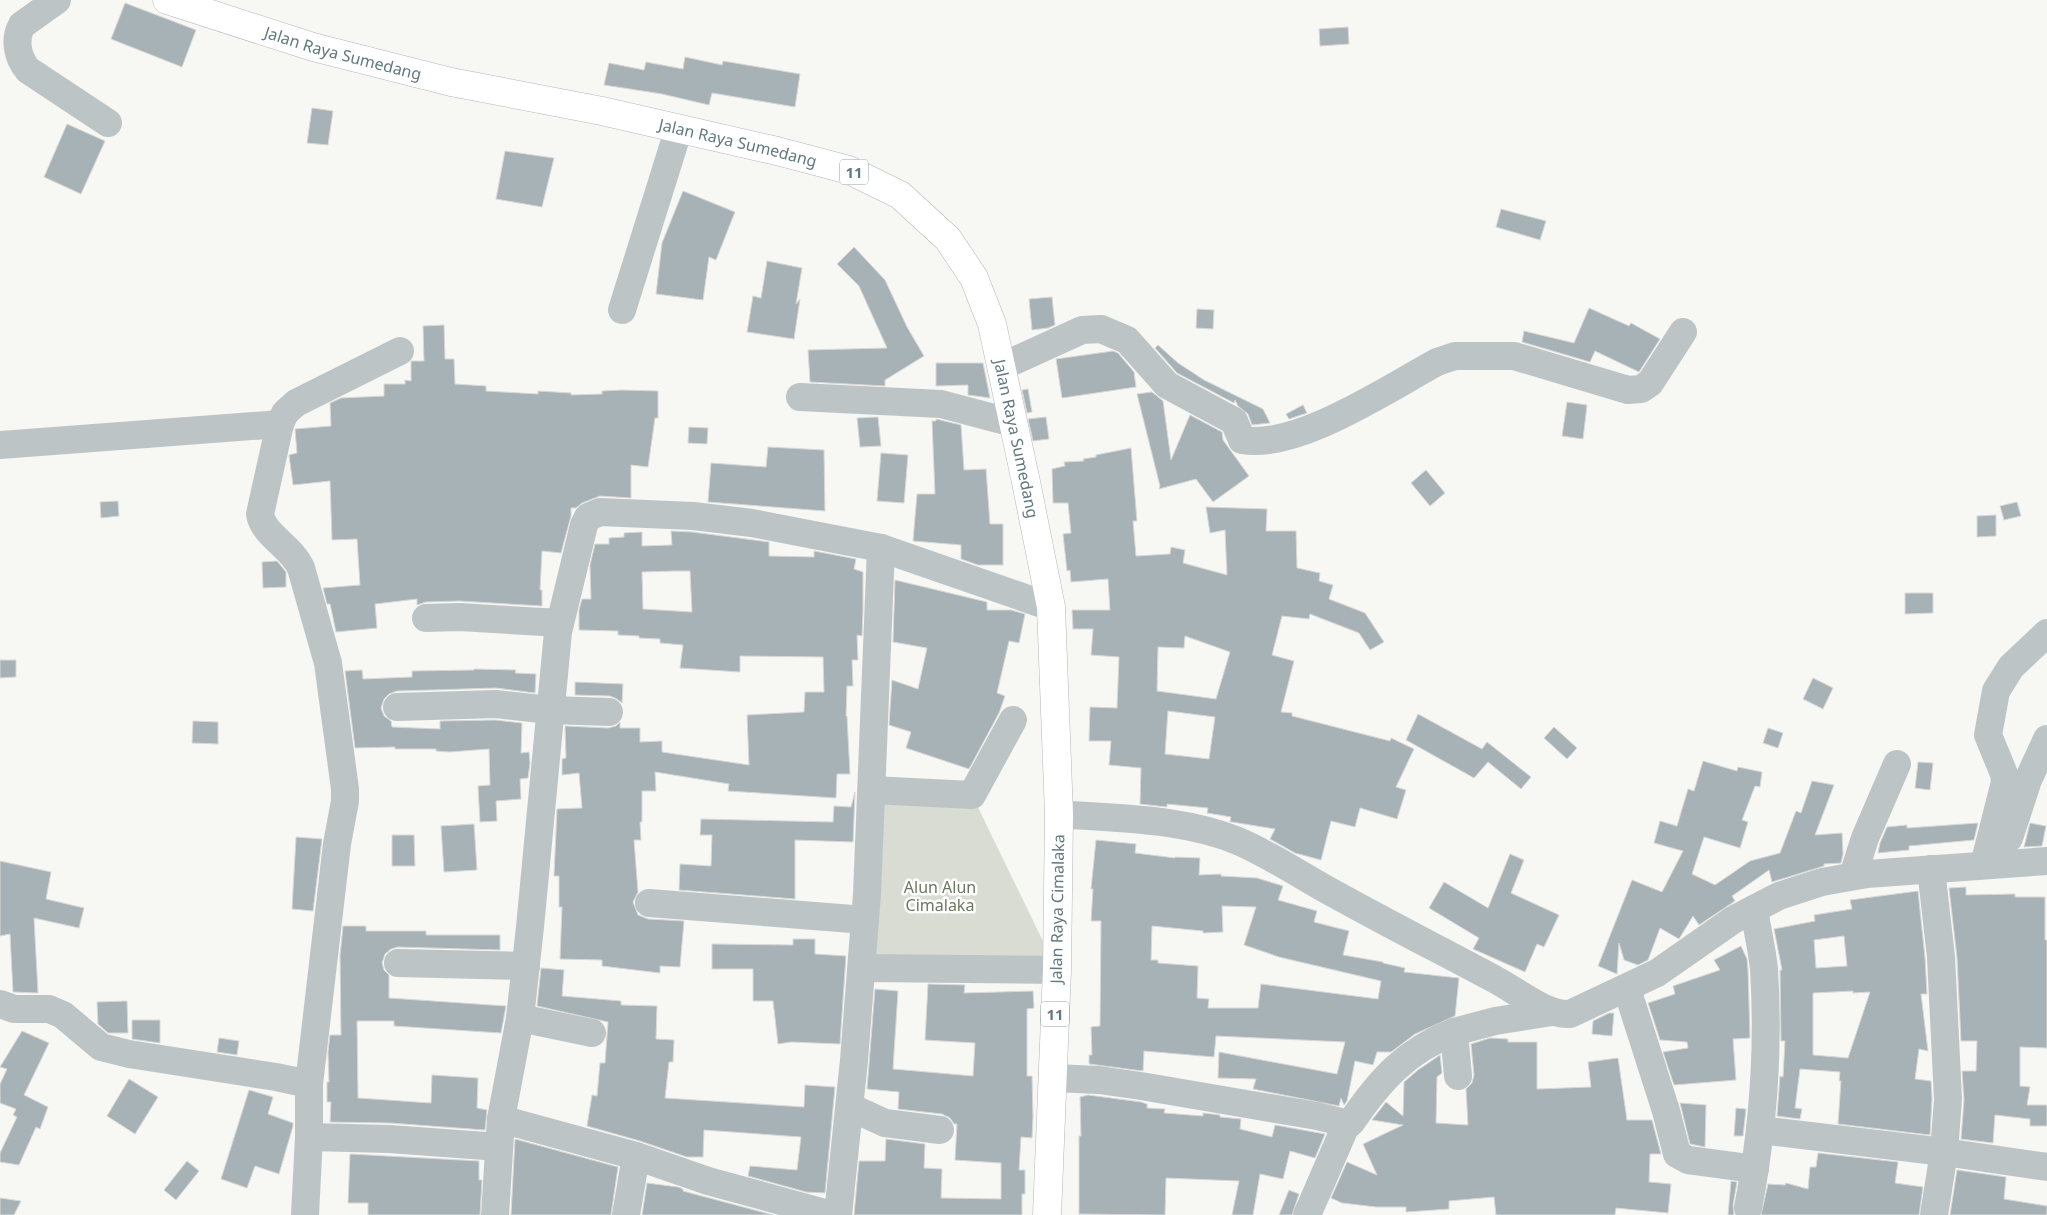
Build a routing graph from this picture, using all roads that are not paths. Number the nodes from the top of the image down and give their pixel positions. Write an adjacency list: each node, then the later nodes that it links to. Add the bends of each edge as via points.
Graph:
1 (56, 0): 3 (street, via 18,30 21,62 28,70)
2 (167, 0): 4 (highway, Jalan Raya Sumedang / 11, via 313,47 451,82)
3 (108, 123)
4 (679, 128): 5 (street); 8 (highway, Jalan Raya Sumedang / 11, via 849,170 900,194 948,238 974,278 992,324)
5 (622, 310)
6 (1683, 332): 8 (street, via 1650,383 1641,389 1628,390 1514,356 1454,356 1316,427 1260,442 1242,440 1234,421 1167,385 1128,340 1101,330 1082,330)
7 (400, 351): 11 (street, via 296,403 285,413)
8 (1001, 367): 10 (highway, Jalan Raya Sumedang / 11)
9 (800, 397): 10 (street, via 941,404)
10 (1013, 423): 14 (highway, Jalan Raya Sumedang / 11)
11 (280, 424): 12 (street); 45 (street, via 261,507 261,521 295,555 301,568 328,663 345,789)
12 (0, 445)
13 (882, 548): 14 (street); 16 (street, via 752,523 693,516 600,512 588,518 584,525); 24 (street)
14 (1051, 607): 25 (highway, Jalan Raya Sumedang / 11)
15 (426, 618): 16 (street)
16 (560, 623): 19 (street)
17 (2047, 633): 27 (street, via 2011,667 1996,690 1988,735 2005,782)
18 (397, 707): 19 (street, via 496,704)
19 (550, 710): 20 (street); 34 (street)
20 (609, 712)
21 (1013, 720): 24 (street, via 972,795)
22 (2047, 739): 27 (street)
23 (1897, 764): 29 (street, via 1865,838)
24 (872, 790): 32 (street)
25 (1059, 814): 36 (highway, Jalan Raya Cimalaka / 11); 39 (street, via 1168,824 1206,830 1236,840 1268,854 1320,886)
26 (2047, 861): 27 (street)
27 (1993, 864): 28 (street)
28 (1931, 869): 29 (street); 53 (street, via 1941,957 1948,1100)
29 (1853, 876): 31 (street, via 1779,896)
30 (649, 903): 32 (street)
31 (1754, 909): 37 (street, via 1658,973); 50 (street, via 1764,968 1764,1078)
32 (865, 920): 35 (street)
33 (398, 963): 34 (street)
34 (526, 966): 40 (street)
35 (862, 968): 36 (street); 46 (street)
36 (1057, 970): 44 (highway, Jalan Raya Cimalaka / 11)
37 (1627, 989): 39 (street, via 1570,1014 1561,1015); 56 (street, via 1677,1154 1688,1160)
38 (0, 1004): 45 (street, via 14,1009 49,1009 63,1015 101,1047)
39 (1542, 1007): 41 (street)
40 (520, 1018): 42 (street); 47 (street)
41 (1454, 1032): 43 (street); 48 (street, via 1399,1063 1367,1098 1352,1121)
42 (592, 1033)
43 (1458, 1076)
44 (1053, 1078): 48 (street, via 1099,1080); 64 (highway, Jalan Raya Cimalaka / 11)
45 (309, 1084): 51 (street)
46 (850, 1106): 49 (street, via 885,1123); 63 (street)
47 (501, 1119): 52 (street); 54 (street)
48 (1342, 1122): 65 (street)
49 (940, 1130)
50 (1760, 1130): 53 (street); 56 (street)
51 (309, 1137): 52 (street); 59 (street)
52 (499, 1147): 60 (street)
53 (1944, 1152): 55 (street); 66 (street)
54 (636, 1156): 58 (street); 61 (street)
55 (2047, 1167)
56 (1755, 1170): 57 (street)
57 (1748, 1208)
58 (801, 1211): 62 (street)
59 (305, 1215)
60 (495, 1215)
61 (626, 1215)
62 (832, 1215)
63 (838, 1215)
64 (1047, 1215)
65 (1307, 1215)
66 (1934, 1215)

